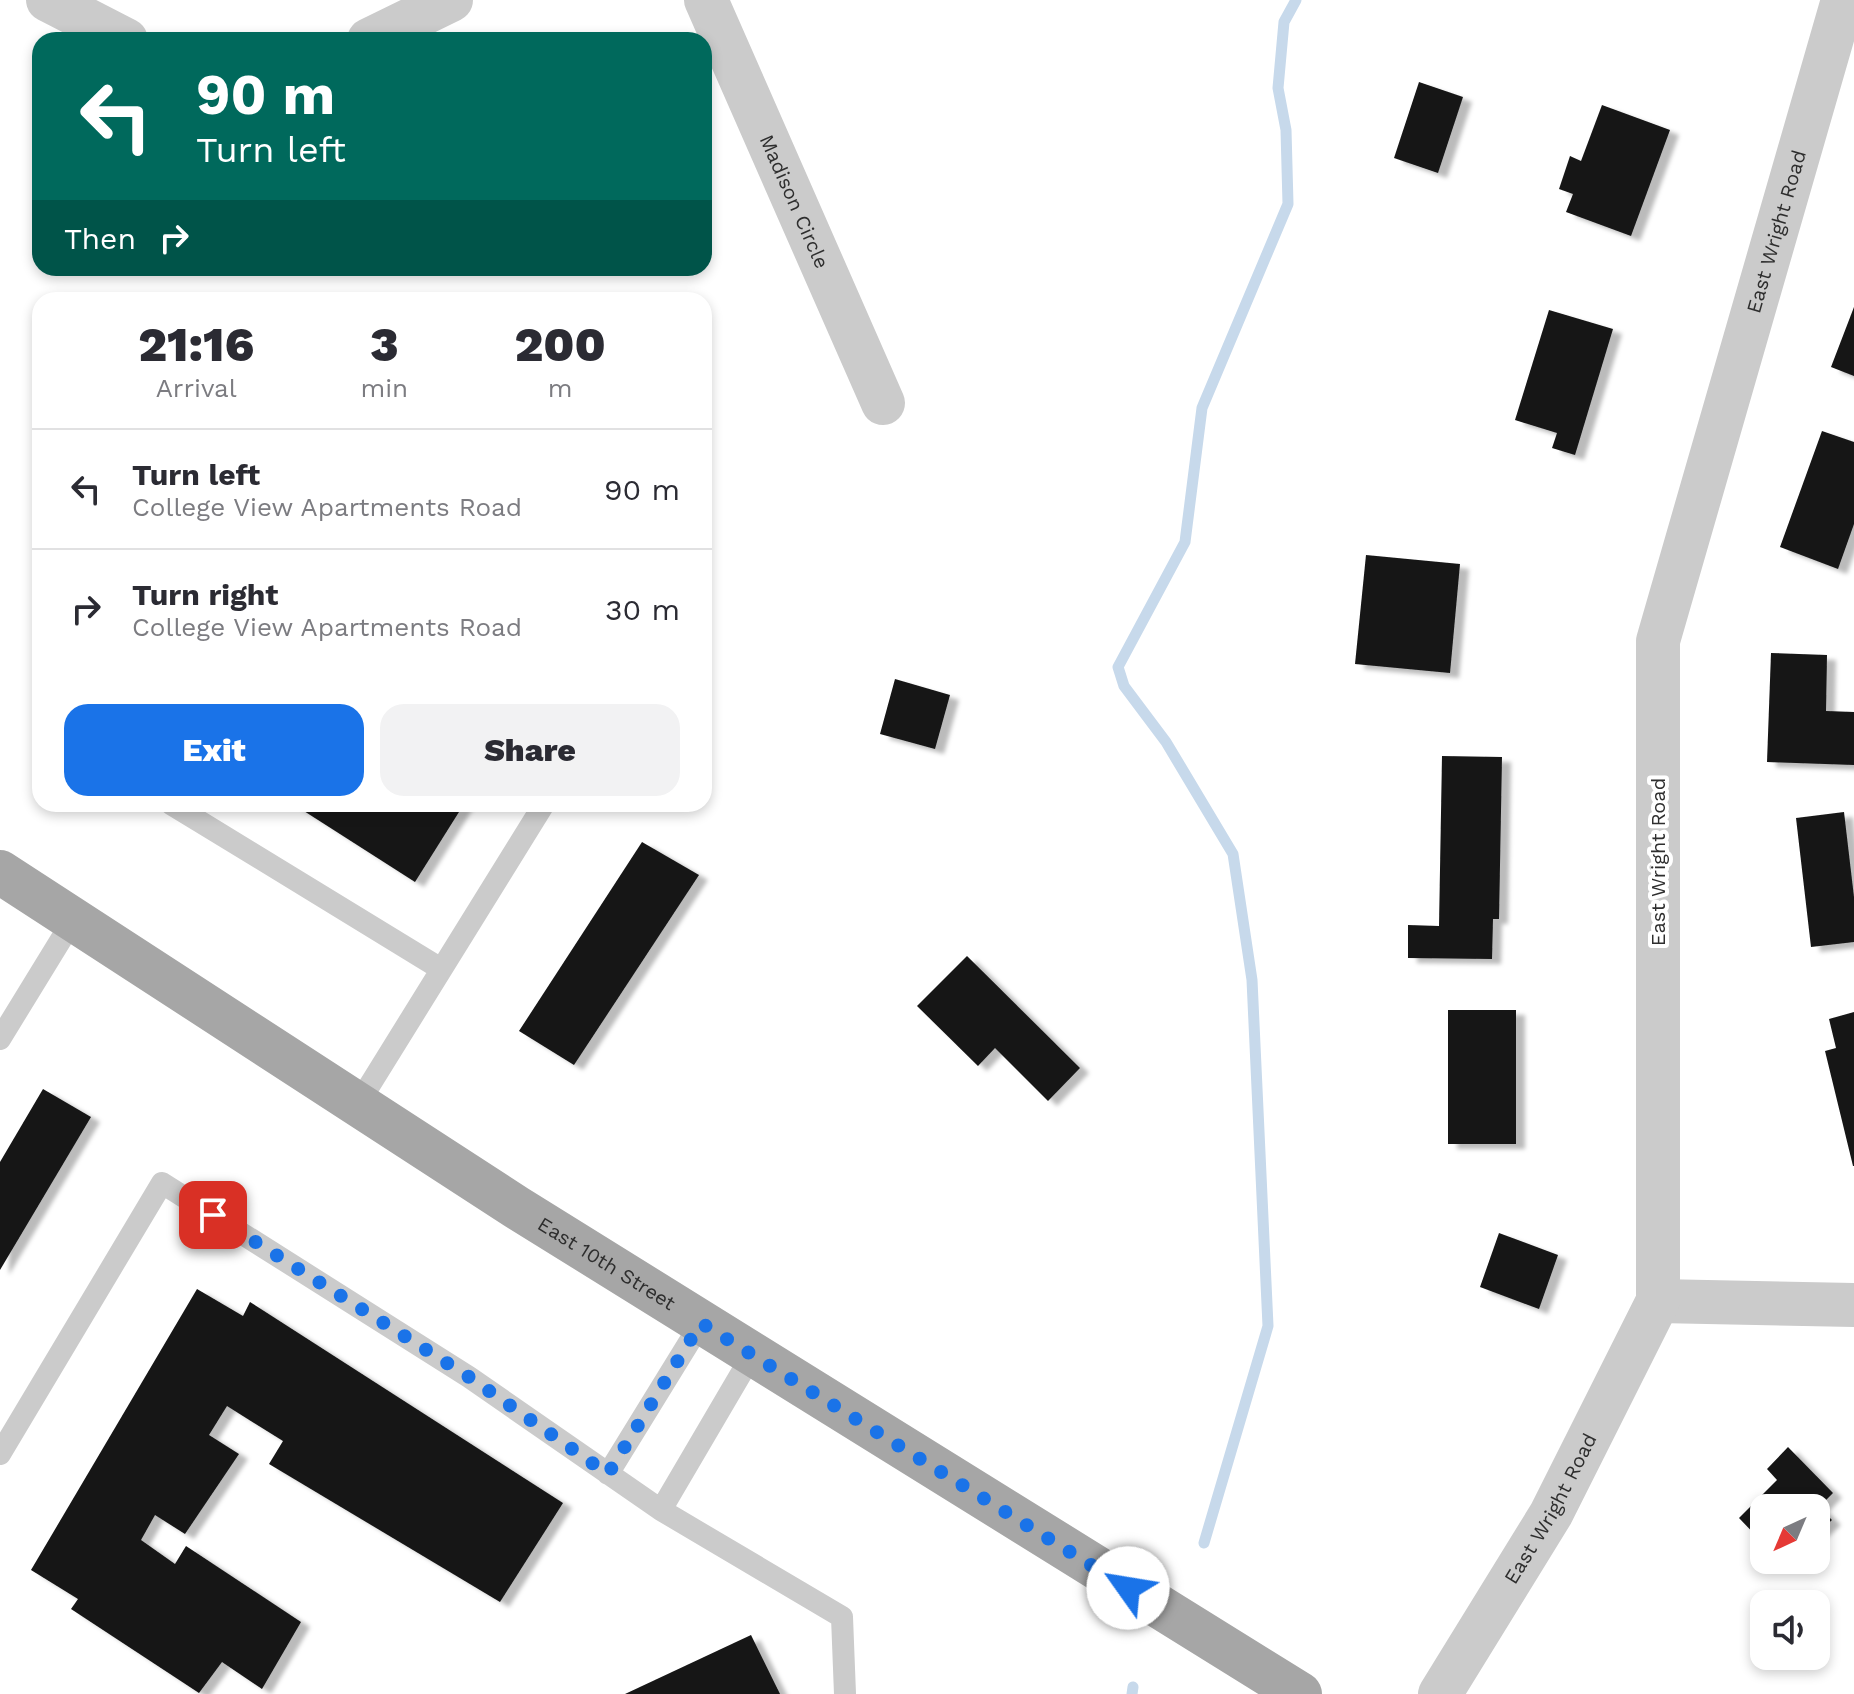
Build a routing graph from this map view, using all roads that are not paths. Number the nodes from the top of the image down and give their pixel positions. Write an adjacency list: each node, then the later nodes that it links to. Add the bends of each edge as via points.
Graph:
1 (48, 0): 5 (street)
2 (451, 0): 6 (street)
3 (706, 0): 8 (street, Madison Circle)
4 (1843, 0): 7 (street, East Wright Road)
5 (110, 32)
6 (385, 32)
7 (1837, 87): 16 (street, East Wright Road, via 1658,641)
8 (883, 403)
9 (184, 812): 13 (lane)
10 (539, 812): 13 (lane)
11 (0, 872): 12 (main road, East 10th Street)
12 (73, 920): 14 (lane); 15 (main road, East 10th Street)
13 (441, 969): 15 (lane)
14 (0, 1039)
15 (358, 1104): 18 (main road, East 10th Street)
16 (1658, 1301): 17 (street); 25 (street, East Wright Road, via 1551,1514)
17 (1854, 1305)
18 (701, 1323): 19 (main road, East 10th Street); 21 (lane)
19 (752, 1355): 22 (lane); 24 (main road, East 10th Street)
20 (0, 1454): 21 (lane, via 162,1183 469,1377)
21 (608, 1474): 22 (lane)
22 (661, 1510): 23 (lane, via 842,1617)
23 (845, 1694)
24 (1300, 1694)
25 (1440, 1694)

